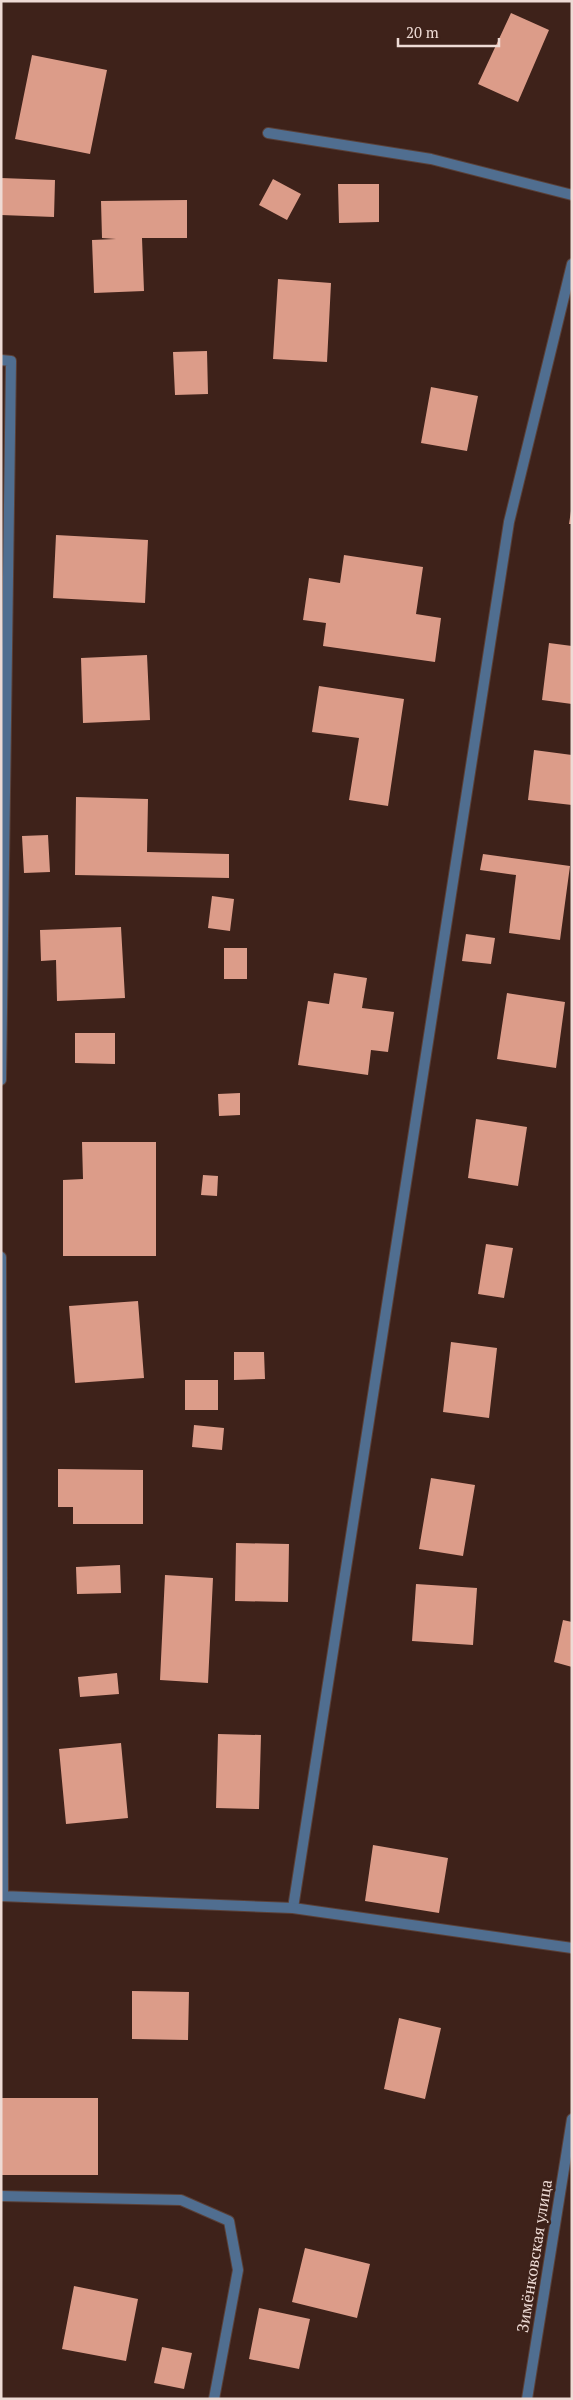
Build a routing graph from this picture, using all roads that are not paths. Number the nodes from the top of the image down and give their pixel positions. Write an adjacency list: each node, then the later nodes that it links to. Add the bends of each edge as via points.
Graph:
1 (268, 133): 2 (street, via 431,159)
2 (572, 195)
3 (572, 264): 8 (street, via 509,522)
4 (1, 360): 5 (street, via 11,361)
5 (1, 1080)
6 (1, 1257): 7 (street)
7 (2, 1896): 8 (street)
8 (293, 1908): 9 (street)
9 (572, 1948)
10 (572, 2119): 13 (street, Зимёнковская улица)
11 (1, 2196): 12 (street, via 180,2200 229,2221 238,2270)
12 (214, 2399)
13 (527, 2399)

